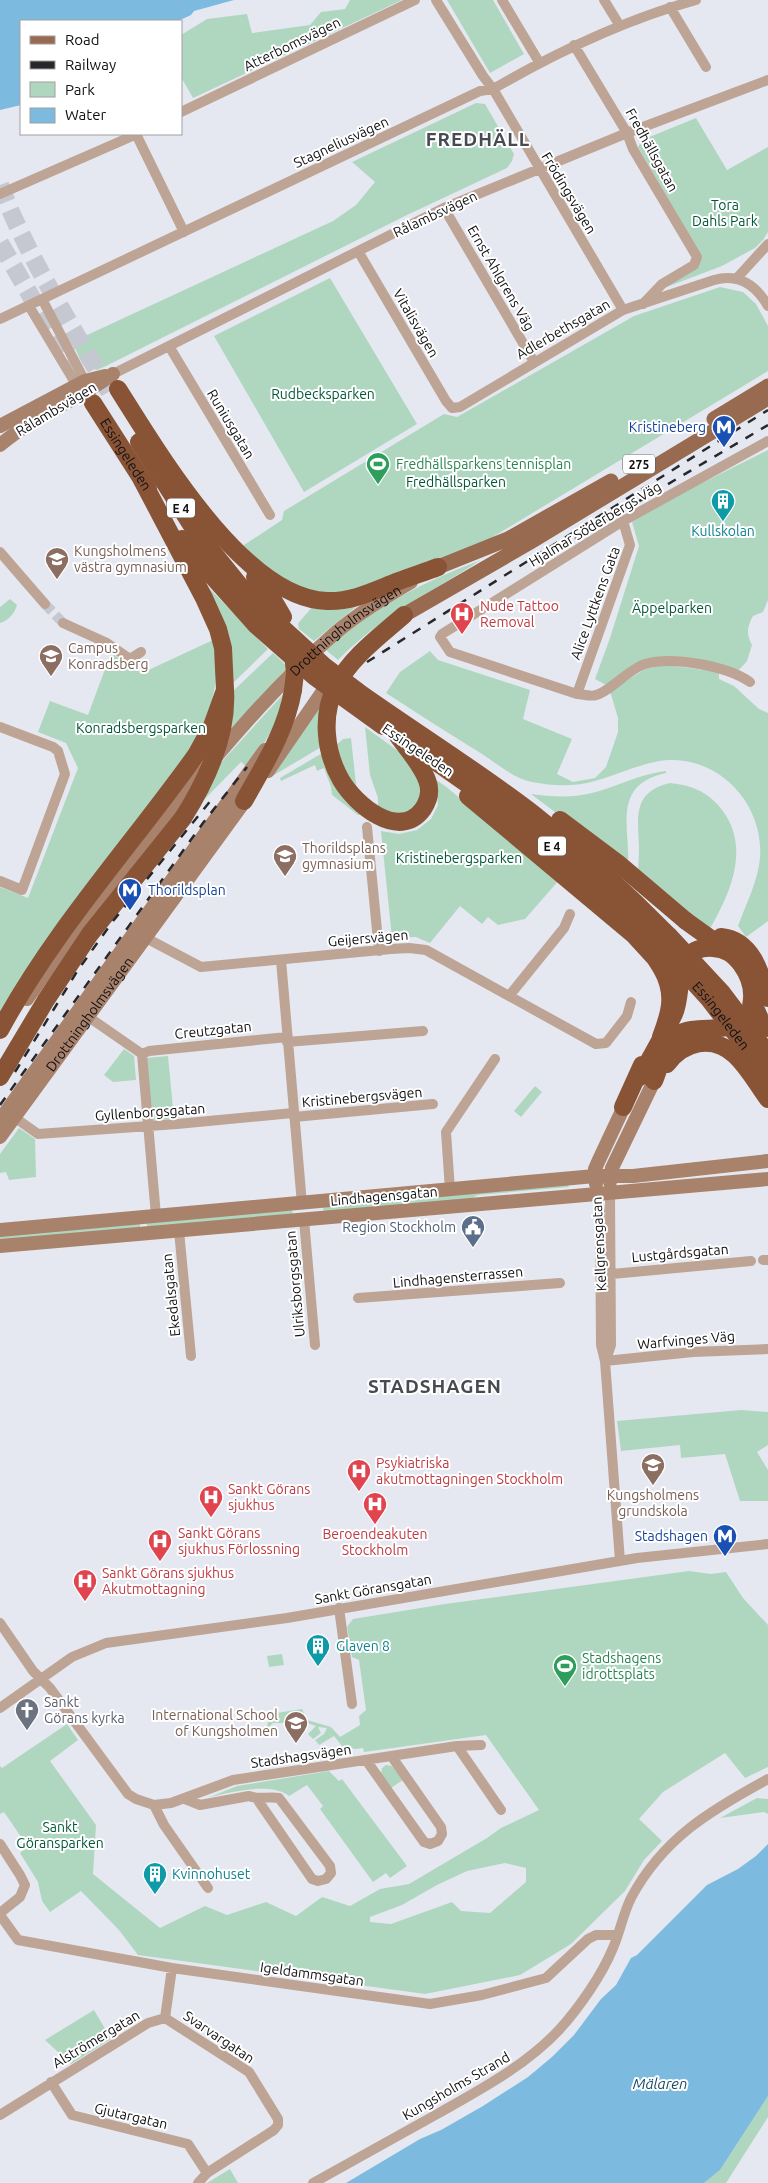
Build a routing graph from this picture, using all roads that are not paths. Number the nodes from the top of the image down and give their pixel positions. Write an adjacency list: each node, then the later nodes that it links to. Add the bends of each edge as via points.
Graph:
1 (415, 0): 13 (street, Atterbomsvägen)
2 (436, 0): 12 (street)
3 (502, 0): 9 (street)
4 (604, 0): 7 (street)
5 (696, 0): 6 (street, Stagneliusvägen)
6 (670, 7): 7 (street, Stagneliusvägen); 10 (street)
7 (620, 26): 8 (street, Stagneliusvägen)
8 (574, 45): 9 (street, Stagneliusvägen); 14 (street, Fredhällsgatan)
9 (539, 62): 12 (street, Stagneliusvägen)
10 (706, 67)
11 (768, 80): 14 (street, Rålambsvägen)
12 (493, 89): 17 (street, Frödingsvägen); 20 (street, Stagneliusvägen, via 480,91)
13 (182, 112)
14 (627, 133): 17 (street, Rålambsvägen); 25 (street, Fredhällsgatan, via 633,149 697,257 694,265 662,284)
15 (134, 135): 18 (street)
16 (136, 135): 20 (street)
17 (539, 168): 19 (street, Rålambsvägen); 28 (street, Frödingsvägen)
18 (0, 194)
19 (444, 208): 22 (street, Rålambsvägen); 33 (street, Ernst Ahlgrens Väg)
20 (184, 232): 24 (street, Stagneliusvägen)
21 (768, 244): 23 (street)
22 (358, 251): 32 (street, Rålambsvägen); 38 (street, Vitalisvägen)
23 (737, 278): 25 (street, Adlerbethsgatan, via 723,277); 27 (street, via 761,294)
24 (42, 299): 26 (street, Stagneliusvägen); 30 (street)
25 (643, 305): 28 (street, Adlerbethsgatan)
26 (29, 306): 29 (street, Stagneliusvägen); 31 (street)
27 (768, 306)
28 (623, 310): 33 (street, Adlerbethsgatan)
29 (0, 319)
30 (53, 320): 31 (street, via 45,320); 36 (street)
31 (42, 326): 36 (street)
32 (169, 346): 34 (street, Rålambsvägen); 43 (street, Runiusgatan)
33 (534, 362): 38 (street, Adlerbethsgatan, via 460,407)
34 (114, 385): 36 (main road, Rålambsvägen); 45 (highway); 50 (highway, Essingeleden / E 4, via 194,529)
35 (768, 386): 47 (main road, Drottningholmsvägen / 275, via 508,539)
36 (85, 391): 39 (main road, Rålambsvägen); 41 (main road, Rålambsvägen, via 17,431); 42 (highway, Essingeleden / E 4)
37 (768, 398): 49 (main road, Drottningholmsvägen / 275)
38 (452, 408)
39 (0, 426)
40 (768, 441): 44 (street, Hjalmar Söderbergs Väg)
41 (0, 445)
42 (142, 480): 50 (highway, Essingeleden / E 4, via 205,568); 54 (highway, via 213,616 224,654)
43 (270, 515)
44 (623, 521): 55 (street, Alice Lyttkens Gata, via 630,545); 55 (street, Hjalmar Söderbergs Väg, via 440,637 450,652)
45 (220, 535): 47 (highway, via 275,583 306,598 325,601 357,597); 50 (highway, via 269,593)
46 (0, 552): 48 (street)
47 (438, 568): 70 (main road, Drottningholmsvägen, via 372,606 334,634 292,672 182,798 85,918)
48 (46, 604)
49 (404, 615): 57 (highway, via 351,664 328,705 327,738 342,781 376,815 394,822 418,815 426,804 429,787 422,769); 61 (main road, Drottningholmsvägen, via 371,637 343,663 280,756)
50 (268, 618): 56 (highway, bridge, via 290,635 295,673); 57 (highway, Essingeleden / E 4, bridge, via 315,677)
51 (63, 623): 52 (street, via 107,643 130,659)
52 (141, 652)
53 (750, 682): 55 (street, via 724,671 668,662 644,664 597,696)
54 (225, 690): 78 (highway, via 205,741 67,925); 88 (highway, bridge, via 226,710 215,754 184,818 90,934)
55 (577, 694)
56 (292, 696): 61 (highway, via 280,736); 72 (main road, Drottningholmsvägen, via 280,727 263,753)
57 (391, 726): 59 (highway, Essingeleden / E 4); 60 (highway, Essingeleden / E 4)
58 (0, 727): 63 (street, via 53,747 58,752 65,774 22,890)
59 (433, 760): 67 (highway, Essingeleden / E 4, via 534,831); 82 (highway, bridge, via 469,797 633,934 655,958 669,982)
60 (486, 779): 67 (highway, Essingeleden / E 4, via 587,857); 68 (highway, bridge, via 539,805)
61 (244, 801): 64 (main road, Drottningholmsvägen)
62 (367, 827): 69 (street)
63 (0, 882)
64 (180, 890): 66 (main road, Drottningholmsvägen); 72 (main road, Drottningholmsvägen)
65 (570, 914): 73 (street, via 564,928)
66 (146, 938): 71 (street, Geijersvägen, via 201,967); 76 (main road, Drottningholmsvägen)
67 (665, 941): 84 (highway, Essingeleden / E 4, bridge, via 722,993); 87 (highway, Essingeleden / E 4, bridge)
68 (725, 949): 74 (highway, via 746,970); 82 (highway, bridge, via 704,948 690,955 685,962)
69 (379, 951): 71 (street, Geijersvägen); 73 (street, Geijersvägen, via 426,950)
70 (62, 952): 80 (main road, Drottningholmsvägen); 86 (main road, Drottningholmsvägen)
71 (281, 960): 81 (street, Kristinebergsvägen)
72 (100, 980): 95 (main road, Drottningholmsvägen)
73 (509, 996): 75 (street, Geijersvägen, via 596,1044 606,1043 628,1016)
74 (760, 999): 77 (highway, via 760,1019); 82 (highway, bridge, via 734,1025 684,1032); 92 (highway, via 755,960 748,952 734,941 716,936 692,940 670,962 657,1029)
75 (631, 1002)
76 (88, 1016): 83 (street); 94 (main road, Drottningholmsvägen)
77 (768, 1028)
78 (0, 1030)
79 (423, 1031): 81 (street)
80 (0, 1039)
81 (287, 1039): 83 (street, Creutzgatan, via 156,1050); 93 (street, Kristinebergsvägen)
82 (672, 1042): 89 (highway); 89 (highway, via 672,1057); 90 (highway, via 709,1042 726,1048)
83 (142, 1054): 96 (street)
84 (768, 1054)
85 (495, 1059): 104 (street, via 446,1132)
86 (0, 1069)
87 (768, 1076)
88 (0, 1077)
89 (647, 1079): 92 (main road, Kellgrensgatan); 100 (main road, Kellgrensgatan)
90 (768, 1099)
91 (433, 1104): 93 (street, Kristinebergsvägen)
92 (623, 1107): 101 (main road, Kellgrensgatan)
93 (293, 1115): 96 (street, Gyllenborgsgatan); 106 (street, Kristinebergsvägen)
94 (14, 1117): 96 (street, Gyllenborgsgatan, via 38,1134); 97 (main road, Drottningholmsvägen)
95 (0, 1120)
96 (148, 1125): 107 (street)
97 (0, 1137)
98 (768, 1162): 99 (main road, Lindhagensgatan)
99 (699, 1169): 100 (main road, Lindhagensgatan, via 633,1176); 103 (main road)
100 (610, 1175): 101 (main road, Lindhagensgatan); 105 (main road, Kellgrensgatan)
101 (595, 1176): 104 (main road, Lindhagensgatan); 105 (main road, Kellgrensgatan)
102 (768, 1179): 103 (main road, Lindhagensgatan)
103 (699, 1185): 105 (main road, Lindhagensgatan)
104 (450, 1190): 106 (main road, Lindhagensgatan)
105 (604, 1194): 108 (main road, Lindhagensgatan); 113 (street, Kellgrensgatan); 119 (street, Kellgrensgatan, via 600,1210 601,1345)
106 (302, 1204): 107 (main road, Lindhagensgatan); 108 (main road)
107 (156, 1216): 109 (main road, Lindhagensgatan)
108 (304, 1220): 110 (main road, Lindhagensgatan); 116 (street, Ulriksborgsgatan)
109 (0, 1230)
110 (179, 1231): 111 (main road, Lindhagensgatan); 118 (street, Ekedalsgatan)
111 (0, 1246)
112 (751, 1261): 113 (street, Lustgårdsgatan)
113 (612, 1274): 119 (street, Kellgrensgatan, via 611,1345)
114 (560, 1283): 115 (street, Lindhagensterrassen)
115 (358, 1298)
116 (315, 1345)
117 (768, 1349): 119 (street, Warfvinges Väg, via 693,1352)
118 (191, 1356)
119 (605, 1361): 121 (street, Kellgrensgatan)
120 (768, 1544): 121 (street, Sankt Göransgatan)
121 (620, 1561): 122 (street, Sankt Göransgatan)
122 (339, 1608): 124 (street, Sankt Göransgatan, via 106,1643 72,1657); 125 (street)
123 (0, 1624): 124 (street)
124 (42, 1680): 126 (street, Sankt Göransgatan); 134 (street, via 128,1794)
125 (352, 1704)
126 (0, 1708)
127 (481, 1745): 128 (street, Stadshagsvägen)
128 (457, 1746): 129 (street, Stadshagsvägen); 135 (street)
129 (392, 1757): 130 (street, Stadshagsvägen); 130 (street, via 441,1827 438,1841 424,1842)
130 (366, 1760): 133 (street, Stadshagsvägen, via 233,1780)
131 (768, 1779): 139 (street, Kungsholms Strand, via 706,1814 671,1844 636,1888)
132 (256, 1799): 132 (street, via 312,1879 326,1879 331,1873 330,1866 285,1803 271,1796); 133 (street, via 249,1796 200,1804)
133 (185, 1800): 134 (street, Stadshagsvägen)
134 (154, 1805): 137 (street, via 164,1825)
135 (501, 1810)
136 (0, 1844): 138 (street, via 24,1881 20,1898)
137 (208, 1888)
138 (0, 1914): 140 (street, Igeldammsgatan, via 18,1940)
139 (617, 1934): 140 (street, Igeldammsgatan, via 596,1934 546,1978 482,1995 430,2004); 146 (street, Kungsholms Strand, via 611,1953 574,2012 522,2064)
140 (172, 1968): 141 (street)
141 (165, 2018): 142 (street, Alströmergatan, via 148,2023); 144 (street, Svarvargatan, via 249,2072 278,2119 274,2130)
142 (51, 2082): 143 (street, Alströmergatan); 144 (street, Gjutargatan, via 72,2115 188,2144)
143 (0, 2114)
144 (207, 2172): 145 (street, Svarvargatan)
145 (198, 2183)
146 (313, 2183)

